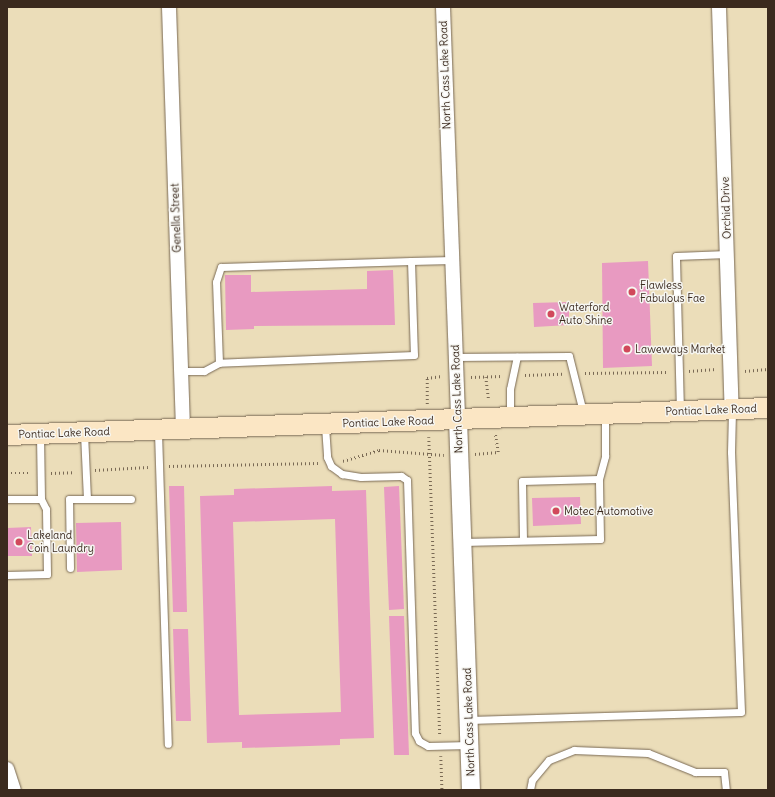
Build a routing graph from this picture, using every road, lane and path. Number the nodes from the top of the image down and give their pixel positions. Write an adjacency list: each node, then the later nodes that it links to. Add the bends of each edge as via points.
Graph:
1 (169, 7): 12 (street, Genella Street)
2 (443, 7): 5 (street, North Cass Lake Road)
3 (719, 7): 4 (street, Orchid Drive)
4 (727, 254): 11 (street, Orchid Drive); 13 (lane, via 676,256)
5 (452, 260): 6 (lane); 7 (street, North Cass Lake Road)
6 (411, 261): 9 (lane, via 222,267 216,282); 9 (lane, via 414,355)
7 (455, 357): 8 (lane); 27 (street, North Cass Lake Road)
8 (517, 357): 14 (lane, via 569,356); 16 (lane)
9 (219, 363): 12 (lane, via 204,371)
10 (768, 369): 11 (path)
11 (731, 370): 13 (path); 22 (street, Orchid Drive)
12 (181, 371): 29 (street, Genella Street)
13 (679, 372): 14 (path); 23 (lane)
14 (574, 373): 16 (path); 25 (lane)
15 (439, 376): 20 (path, via 427,378)
16 (513, 376): 18 (path); 26 (lane)
17 (474, 377): 18 (path)
18 (486, 377): 19 (path)
19 (487, 391)
20 (427, 393)
21 (768, 408): 22 (main road, Pontiac Lake Road)
22 (732, 410): 23 (main road, Pontiac Lake Road); 53 (lane, via 731,452 741,712)
23 (680, 412): 24 (main road, Pontiac Lake Road)
24 (605, 414): 25 (main road, Pontiac Lake Road); 44 (lane, via 605,456)
25 (584, 415): 26 (main road, Pontiac Lake Road)
26 (510, 418): 27 (main road, Pontiac Lake Road)
27 (458, 419): 28 (main road, Pontiac Lake Road); 50 (street, North Cass Lake Road)
28 (325, 424): 29 (main road, Pontiac Lake Road); 39 (lane, via 326,451)
29 (183, 428): 30 (main road, Pontiac Lake Road)
30 (157, 430): 31 (main road, Pontiac Lake Road); 40 (lane)
31 (84, 432): 33 (main road, Pontiac Lake Road); 41 (lane)
32 (7, 434): 33 (main road, Pontiac Lake Road)
33 (40, 434): 43 (lane)
34 (496, 443): 36 (path, via 498,452)
35 (429, 448): 37 (path)
36 (486, 453)
37 (430, 456): 38 (path); 39 (path, via 379,450); 56 (path)
38 (437, 456)
39 (330, 462): 40 (path); 56 (lane, via 338,472 347,476 401,476 407,480 415,733 423,744)
40 (159, 466): 41 (path); 54 (lane)
41 (86, 471): 43 (path); 47 (lane)
42 (7, 473): 43 (path)
43 (41, 473): 46 (lane)
44 (599, 479): 49 (lane, via 522,481); 49 (lane, via 600,539)
45 (7, 499): 46 (lane)
46 (41, 499): 52 (lane, via 46,509 47,574)
47 (87, 499): 48 (lane); 51 (lane, via 69,499)
48 (131, 499)
49 (523, 540): 50 (lane)
50 (462, 542): 53 (street, North Cass Lake Road)
51 (70, 568)
52 (7, 575)
53 (469, 720): 55 (street, North Cass Lake Road)
54 (168, 744)
55 (470, 745): 56 (lane); 60 (street, North Cass Lake Road)
56 (440, 746): 59 (path)
57 (7, 769): 58 (street)
58 (14, 790)
59 (442, 790)
60 (471, 790)
61 (530, 790): 62 (lane, via 532,780 550,760 574,750 648,753 695,772 724,772)
62 (726, 790)

